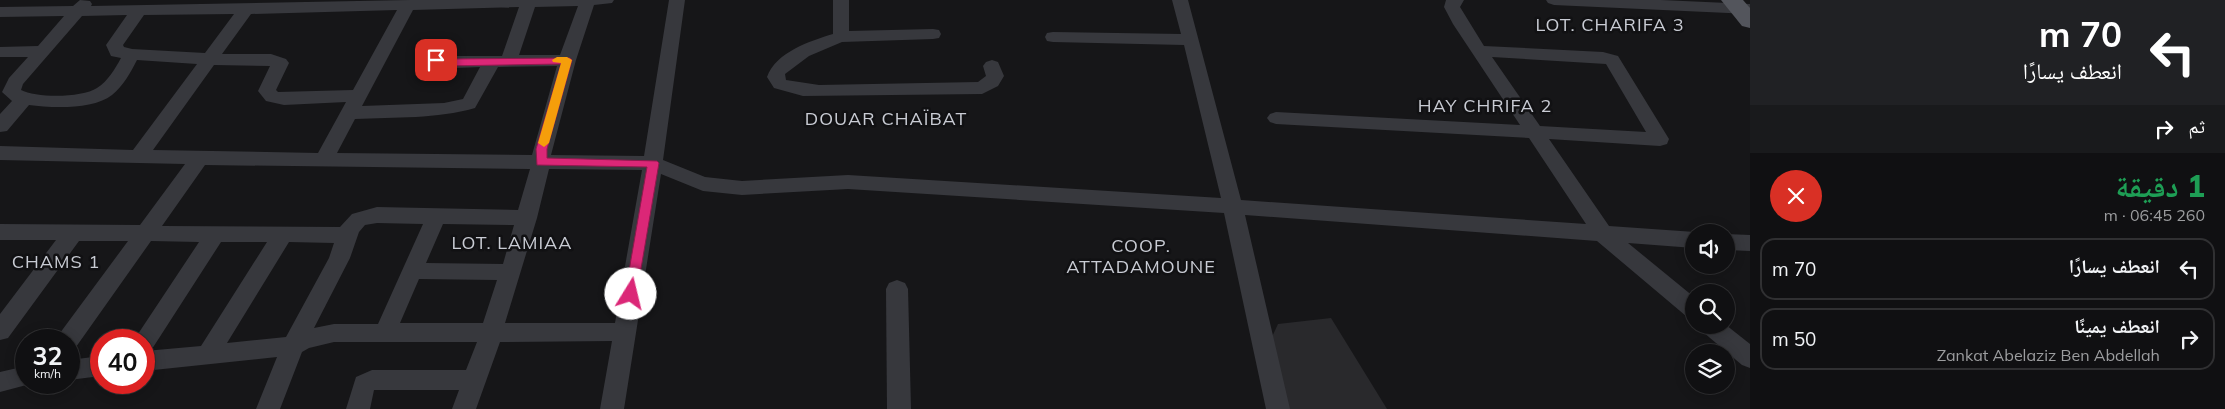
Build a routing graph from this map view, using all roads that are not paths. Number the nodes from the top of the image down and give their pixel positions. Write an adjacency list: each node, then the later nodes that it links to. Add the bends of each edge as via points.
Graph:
1 (606, 0): 7 (street)
2 (677, 0): 41 (street)
3 (841, 0): 19 (street)
4 (1180, 0): 21 (street)
5 (1456, 0): 23 (street, via 1452,7)
6 (1554, 0): 14 (street)
7 (587, 1): 10 (street); 28 (street)
8 (376, 3): 13 (street); 16 (street)
9 (435, 3): 10 (street); 13 (street)
10 (528, 3): 29 (street)
11 (221, 4): 15 (street); 16 (street)
12 (84, 5): 15 (street); 17 (street); 25 (street)
13 (406, 6): 32 (street)
14 (1745, 7)
15 (140, 9): 26 (street, via 114,44 117,52)
16 (246, 9): 27 (street)
17 (0, 12)
18 (933, 34): 19 (street)
19 (841, 37): 30 (street, via 811,48 785,64 776,73 778,83 819,90 982,88 996,76)
20 (1053, 37): 21 (street)
21 (1191, 40): 42 (street)
22 (433, 45): 29 (street, via 431,56 436,60)
23 (1480, 51): 35 (street); 35 (street, via 1612,60 1660,139)
24 (0, 52): 25 (street)
25 (42, 52): 31 (street, via 11,87 14,95)
26 (132, 54): 27 (street); 31 (street, via 100,95 72,101)
27 (210, 58): 32 (street, via 278,61 280,63 267,91 272,97); 37 (street)
28 (567, 60): 29 (street); 40 (street)
29 (500, 61): 32 (street, via 470,104 444,109)
30 (992, 66)
31 (24, 98): 34 (street)
32 (353, 105): 38 (street)
33 (1276, 118): 35 (street)
34 (0, 126)
35 (1534, 132): 50 (street)
36 (0, 153): 37 (street)
37 (138, 157): 39 (street)
38 (325, 158): 39 (street); 40 (street)
39 (199, 159): 45 (street)
40 (541, 162): 41 (street); 44 (street)
41 (653, 163): 42 (street, via 703,184 742,188 848,182); 63 (street)
42 (1233, 207): 50 (street); 78 (street)
43 (436, 216): 44 (street); 51 (street, via 364,217 354,222); 55 (street)
44 (527, 218): 56 (street)
45 (146, 232): 46 (street); 48 (street); 59 (street)
46 (73, 233): 47 (street); 61 (street)
47 (1, 234)
48 (215, 234): 49 (street); 60 (street)
49 (283, 234): 51 (street); 67 (street)
50 (1603, 234): 52 (street); 58 (street)
51 (347, 235): 66 (street, via 339,258)
52 (1685, 239)
53 (1735, 242): 54 (street)
54 (1750, 243)
55 (412, 271): 56 (street); 64 (street)
56 (510, 272): 62 (street)
57 (897, 289): 77 (street)
58 (1685, 302)
59 (76, 329)
60 (153, 329)
61 (0, 331)
62 (492, 332): 63 (street); 64 (street); 71 (street)
63 (625, 332): 76 (street)
64 (384, 334): 66 (street, via 334,333)
65 (1722, 334): 68 (street)
66 (292, 346): 67 (street); 73 (street)
67 (208, 354): 69 (street)
68 (1750, 358)
69 (155, 360)
70 (15, 379): 72 (street)
71 (472, 380): 74 (street, via 372,380 364,384); 75 (street)
72 (0, 382)
73 (268, 409)
74 (358, 409)
75 (464, 409)
76 (612, 409)
77 (899, 409)
78 (1278, 409)

